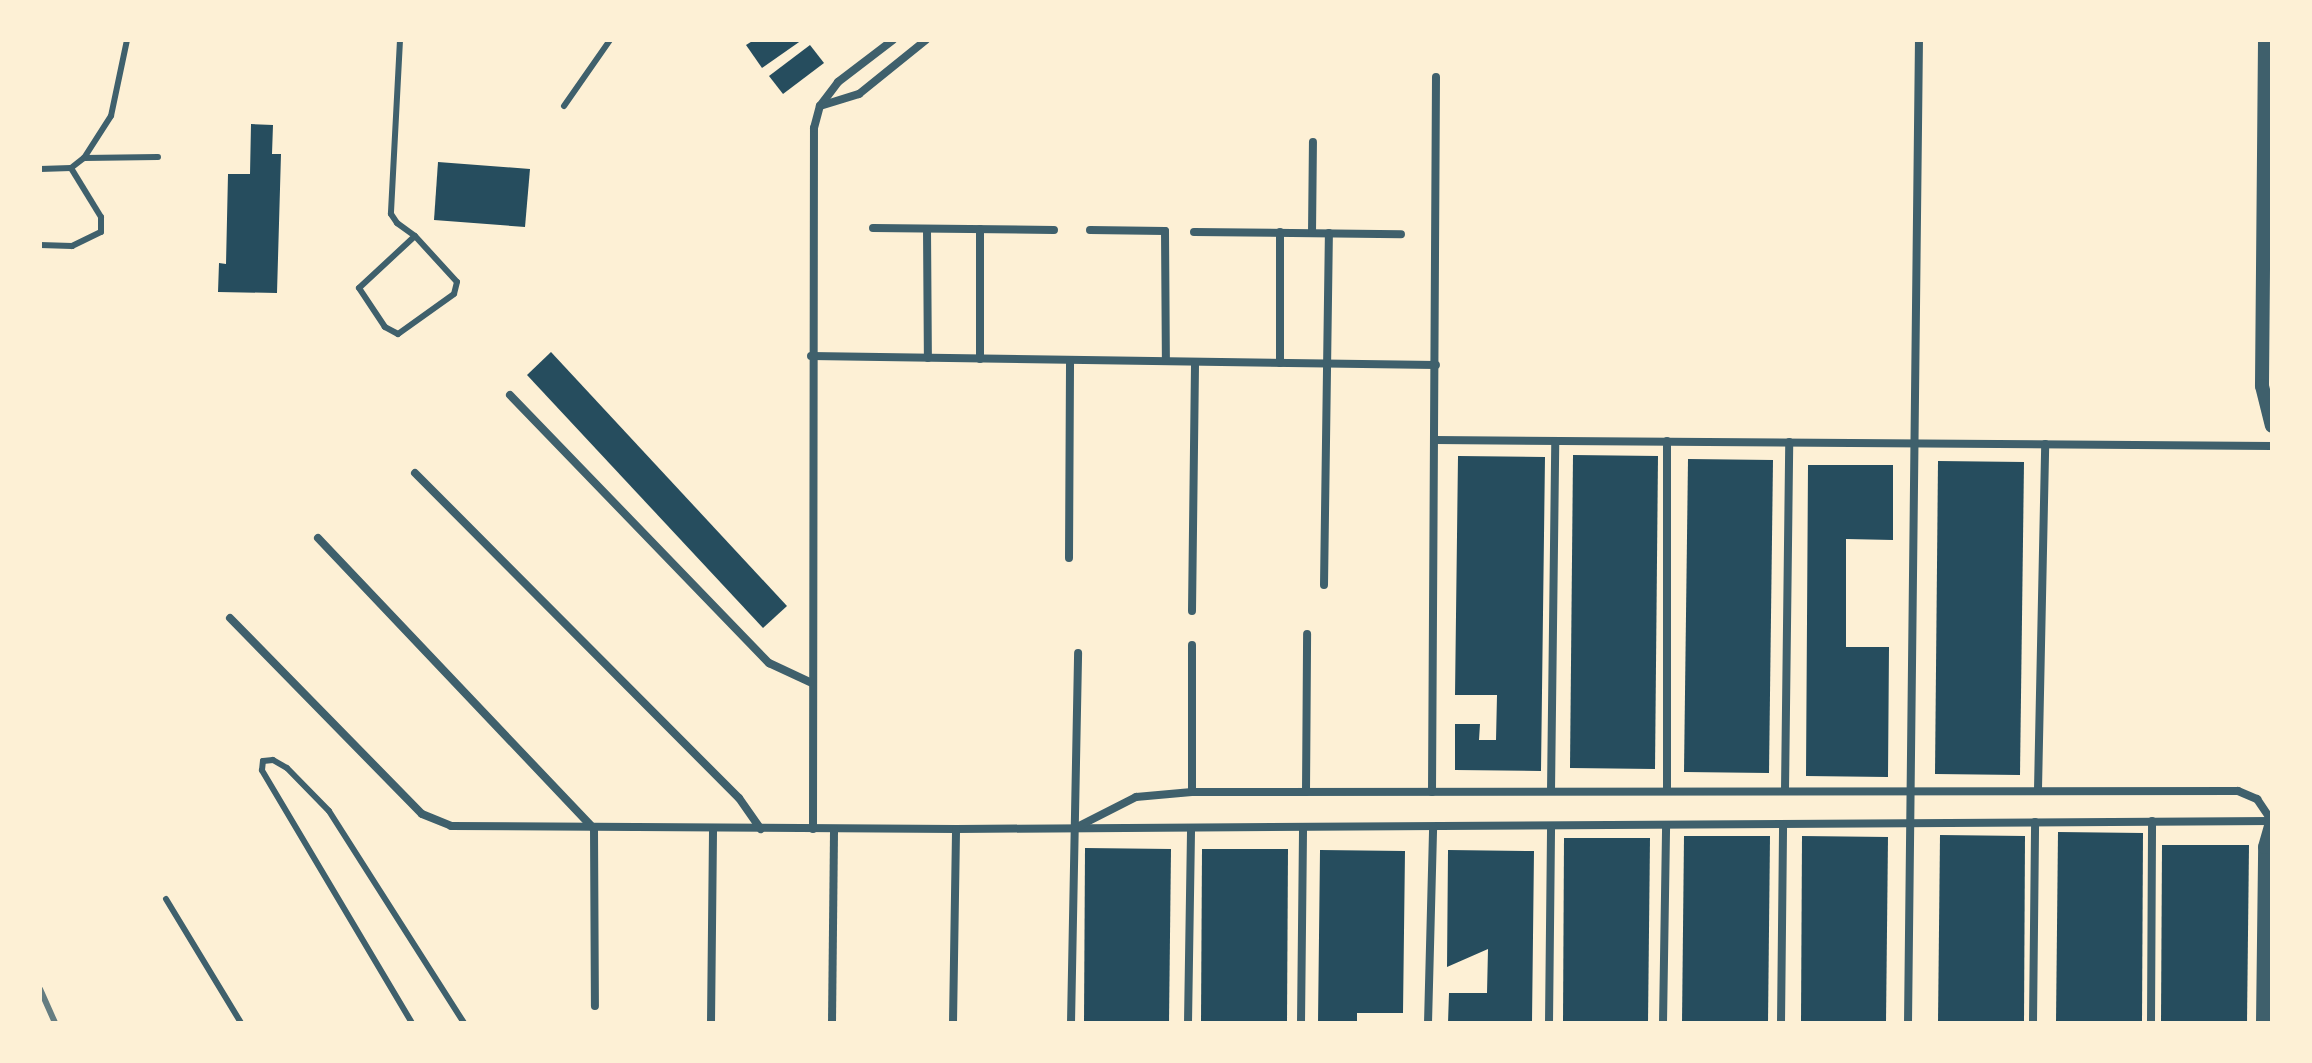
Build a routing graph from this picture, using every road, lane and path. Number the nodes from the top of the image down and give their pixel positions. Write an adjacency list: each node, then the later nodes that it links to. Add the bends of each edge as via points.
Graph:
1 (127, 40): 13 (lane, via 111,116)
2 (400, 40): 26 (lane, via 391,214)
3 (610, 40): 9 (lane)
4 (893, 40): 10 (street, via 838,82)
5 (926, 40): 10 (street, via 859,94)
6 (1919, 40): 43 (street)
7 (2265, 40): 38 (street, via 2262,386)
8 (1436, 77): 36 (street)
9 (564, 106)
10 (820, 106): 28 (street, via 813,144)
11 (1313, 142): 23 (street)
12 (158, 157): 13 (lane)
13 (84, 158): 14 (lane)
14 (71, 168): 15 (lane); 27 (lane, via 101,217 101,232 72,246)
15 (40, 169)
16 (873, 228): 17 (street)
17 (927, 229): 18 (street); 29 (street)
18 (980, 229): 19 (street); 30 (street)
19 (1054, 230)
20 (1090, 230): 32 (street, via 1165,231)
21 (1194, 232): 22 (street)
22 (1280, 232): 23 (street); 34 (street)
23 (1312, 233): 24 (street)
24 (1329, 233): 25 (street); 35 (street)
25 (1401, 234)
26 (415, 236): 26 (lane, via 454,276 457,287 398,334 385,327 359,288)
27 (40, 245)
28 (811, 356): 29 (street); 55 (street)
29 (928, 358): 30 (street)
30 (980, 359): 31 (street)
31 (1070, 360): 32 (street); 48 (street)
32 (1166, 361): 33 (street)
33 (1195, 362): 34 (street); 50 (street)
34 (1280, 363): 35 (street)
35 (1328, 364): 36 (street); 49 (street)
36 (1436, 365): 39 (street)
37 (510, 395): 55 (street, via 769,663)
38 (2272, 426)
39 (1435, 440): 40 (street); 63 (street)
40 (1555, 441): 41 (street); 60 (street)
41 (1667, 441): 42 (street); 57 (street)
42 (1789, 442): 43 (street); 58 (street)
43 (1915, 443): 44 (street); 59 (street)
44 (2045, 444): 45 (street); 56 (street)
45 (2272, 446)
46 (415, 473): 77 (street, via 739,798)
47 (318, 538): 75 (street)
48 (1069, 558)
49 (1324, 585)
50 (1192, 611)
51 (230, 618): 75 (street, via 422,814 451,826)
52 (1307, 634): 62 (street)
53 (1192, 645): 61 (street)
54 (1078, 653): 73 (street)
55 (812, 683): 78 (street)
56 (2038, 789): 59 (street); 65 (street, via 2238,791 2257,799)
57 (1667, 790): 58 (street); 60 (street)
58 (1785, 790): 59 (street)
59 (1910, 790): 66 (street)
60 (1551, 791): 63 (street)
61 (1192, 792): 62 (street); 73 (street, via 1136,797)
62 (1306, 792): 63 (street)
63 (1432, 792)
64 (2152, 821): 65 (street); 67 (street); 98 (street)
65 (2272, 821): 99 (street, via 2265,847)
66 (1910, 822): 67 (street); 68 (street); 96 (street)
67 (2035, 822): 97 (street)
68 (1783, 824): 69 (street); 95 (street)
69 (1666, 825): 70 (street); 94 (street)
70 (1551, 826): 72 (street); 93 (street)
71 (1303, 827): 72 (street); 74 (street); 91 (street)
72 (1433, 827): 92 (street)
73 (1075, 828): 74 (street); 80 (street); 89 (street)
74 (1191, 828): 90 (street)
75 (594, 829): 76 (street); 82 (street)
76 (713, 829): 77 (street); 86 (street)
77 (761, 829): 78 (street)
78 (813, 829): 79 (street)
79 (834, 829): 80 (street); 87 (street)
80 (956, 829): 88 (street)
81 (166, 899): 83 (lane)
82 (595, 1006)
83 (241, 1023)
84 (412, 1023): 85 (lane, via 262,770 263,761 279,761 329,811)
85 (464, 1023)
86 (711, 1023)
87 (832, 1023)
88 (953, 1023)
89 (1071, 1023)
90 (1188, 1023)
91 (1301, 1023)
92 (1428, 1023)
93 (1549, 1023)
94 (1663, 1023)
95 (1781, 1023)
96 (1908, 1023)
97 (2033, 1023)
98 (2151, 1023)
99 (2263, 1023)

